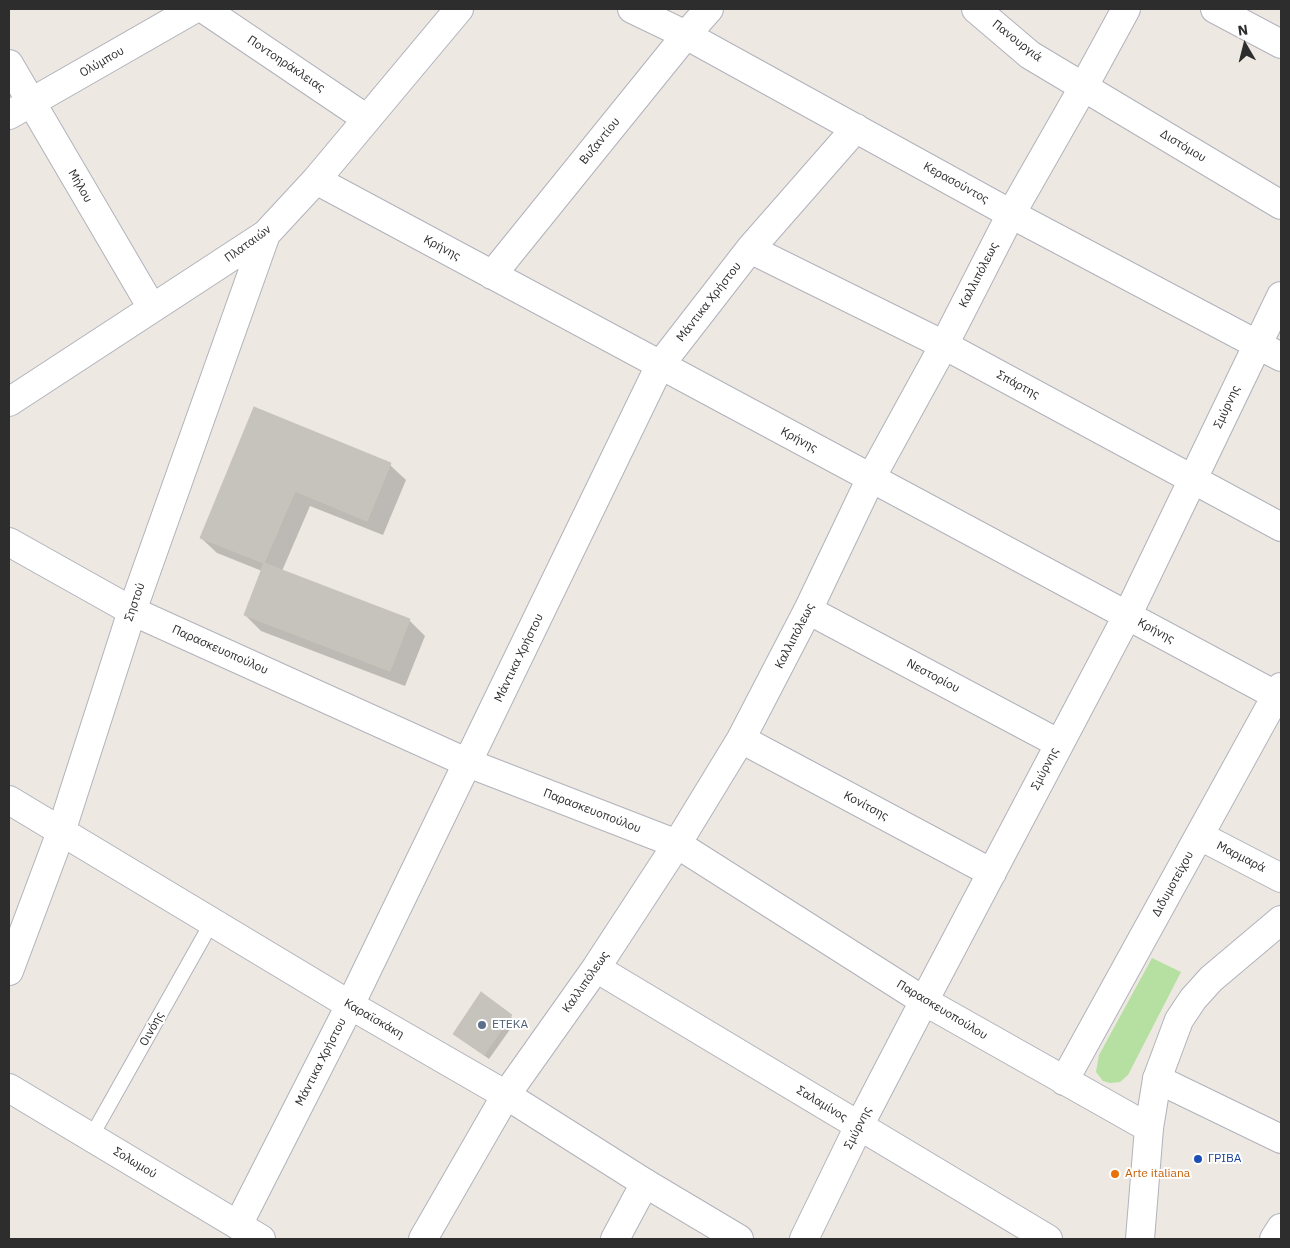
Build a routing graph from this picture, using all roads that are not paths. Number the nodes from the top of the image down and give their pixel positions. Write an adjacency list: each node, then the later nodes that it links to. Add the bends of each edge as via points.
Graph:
1 (194, 9): 13 (street, Ολύμπου)
2 (204, 9): 14 (street, Ποντοηράκλειας)
3 (459, 9): 14 (street, Πλαταιών)
4 (632, 9): 9 (street, Κερασούντος)
5 (710, 9): 9 (street, Βυζαντίου)
6 (976, 9): 12 (street, Πανουργιά, via 1030,55)
7 (1126, 9): 12 (street, Καλλιπόλεως)
8 (1215, 9): 10 (street)
9 (686, 35): 15 (street, Κερασούντος); 21 (street, Βυζαντίου)
10 (1281, 44)
11 (9, 64): 13 (street, Μήλου)
12 (1084, 86): 17 (street, Διστόμου); 18 (street, Καλλιπόλεως)
13 (20, 109): 23 (street, Μήλου)
14 (367, 119): 16 (street, Πλαταιών)
15 (856, 128): 18 (street, Κερασούντος); 20 (street, Μάντικα Χρήστου)
16 (316, 180): 19 (street, Πλαταιών); 21 (street, Κρήνης)
17 (1281, 205)
18 (1011, 214): 24 (street, Κερασούντος); 25 (street, Καλλιπόλεως)
19 (266, 234): 23 (street, Πλαταιών); 33 (street, Σηστού)
20 (750, 249): 25 (street, Σπάρτης); 27 (street, Μάντικα Χρήστου)
21 (492, 275): 27 (street, Κρήνης)
22 (1281, 296): 24 (street, Σμύρνης)
23 (152, 308): 28 (street, Πλαταιών)
24 (1257, 344): 26 (street, Κερασούντος); 30 (street, Σμύρνης)
25 (944, 345): 29 (street, Καλλιπόλεως); 30 (street, Σπάρτης)
26 (1281, 356)
27 (660, 365): 29 (street, Κρήνης); 39 (street, Μάντικα Χρήστου)
28 (9, 402)
29 (871, 478): 34 (street, Καλλιπόλεως); 35 (street, Κρήνης)
30 (1193, 478): 31 (street, Σπάρτης); 35 (street, Σμύρνης)
31 (1281, 527)
32 (9, 542): 33 (street, Παρασκευοπούλου)
33 (132, 610): 39 (street, Παρασκευοπούλου); 41 (street, Σηστού)
34 (808, 610): 37 (street, Καλλιπόλεως); 38 (street, Νεστορίου)
35 (1127, 616): 36 (street, Κρήνης); 38 (street, Σμύρνης)
36 (1280, 694): 42 (street, Διδυμοτείχου)
37 (741, 739): 43 (street, Καλλιπόλεως); 44 (street, Κονίτσης)
38 (1058, 743): 44 (street, Σμύρνης)
39 (468, 763): 43 (street, Παρασκευοπούλου); 51 (street, Μάντικα Χρήστου)
40 (9, 800): 41 (street, Καραϊσκάκη)
41 (61, 832): 47 (street, Καραϊσκάκη); 49 (street, Σηστού)
42 (1200, 836): 45 (street, Μαρμαρά); 53 (street, Διδυμοτείχου)
43 (677, 844): 48 (street, Καλλιπόλεως); 50 (street, Παρασκευοπούλου)
44 (992, 873): 50 (street, Σμύρνης)
45 (1281, 878)
46 (1281, 920): 52 (street, via 1193,998 1179,1020)
47 (212, 922): 51 (street, Καραϊσκάκη); 58 (lane, Οινόης)
48 (596, 968): 55 (street, Καλλιπόλεως); 56 (street, Σαλαμίνος)
49 (9, 972)
50 (924, 1001): 53 (street, Παρασκευοπούλου); 56 (street, Σμύρνης)
51 (350, 1005): 55 (street, Καραϊσκάκη); 61 (street, Μάντικα Χρήστου)
52 (1156, 1078): 57 (street); 59 (street)
53 (1064, 1081): 57 (street, Παρασκευοπούλου)
54 (9, 1088): 58 (street, Σολωμού)
55 (506, 1095): 60 (street, Καραϊσκάκη); 64 (street, Καλλιπόλεως)
56 (859, 1126): 67 (street, Σμύρνης); 68 (street, Σαλαμίνος)
57 (1149, 1128): 69 (street)
58 (91, 1137): 61 (street, Σολωμού)
59 (1281, 1139)
60 (645, 1183): 65 (street); 66 (street, Καραϊσκάκη)
61 (238, 1225): 63 (street, Σολωμού)
62 (1281, 1228): 70 (street)
63 (261, 1239)
64 (423, 1239)
65 (615, 1239)
66 (739, 1239)
67 (804, 1239)
68 (1048, 1239)
69 (1140, 1239)
70 (1274, 1239)

